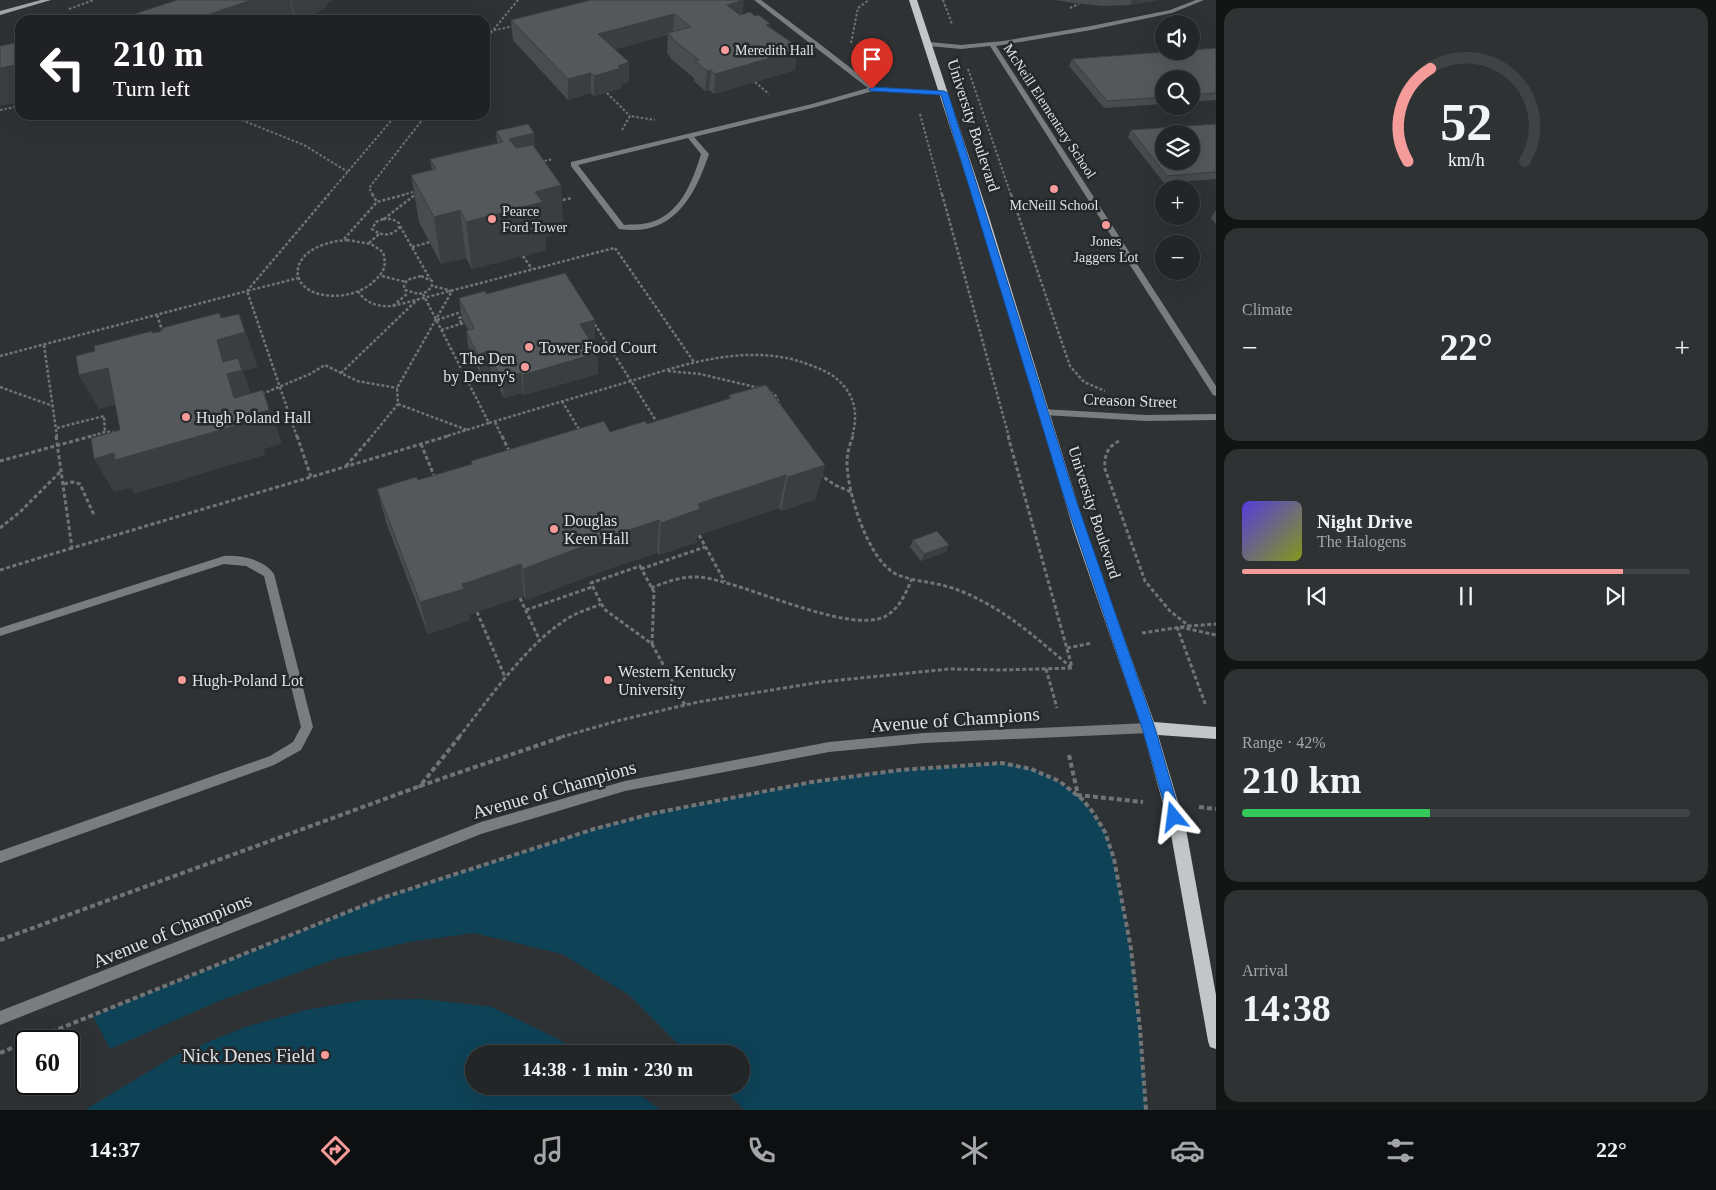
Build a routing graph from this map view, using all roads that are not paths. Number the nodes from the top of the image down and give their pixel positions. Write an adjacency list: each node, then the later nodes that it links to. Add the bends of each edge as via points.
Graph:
1 (48, 0): 5 (street)
2 (757, 0): 8 (street)
3 (913, 0): 6 (main road, University Boulevard)
4 (1201, 0): 7 (street, via 1172,11)
5 (0, 13)
6 (929, 44): 7 (street, via 961,47); 9 (main road, University Boulevard)
7 (992, 44): 11 (street, McNeill Elementary School)
8 (872, 89): 9 (street); 10 (street)
9 (944, 93): 12 (main road, University Boulevard)
10 (690, 136): 10 (street, via 680,138 574,164 622,227 650,225 671,214 689,196 699,174 705,154)
11 (1216, 393)
12 (1043, 412): 13 (street, Creason Street, via 1146,418); 15 (main road, University Boulevard, via 1080,531)
13 (1216, 417)
14 (0, 632): 17 (street, via 238,558 256,564 269,574 307,727 297,746 274,760)
15 (1149, 728): 16 (main road); 18 (street, Avenue of Champions, via 924,738 829,747 625,786 481,828); 19 (main road, University Boulevard, via 1178,829)
16 (1216, 733)
17 (0, 857)
18 (0, 1018)
19 (1216, 1041)

